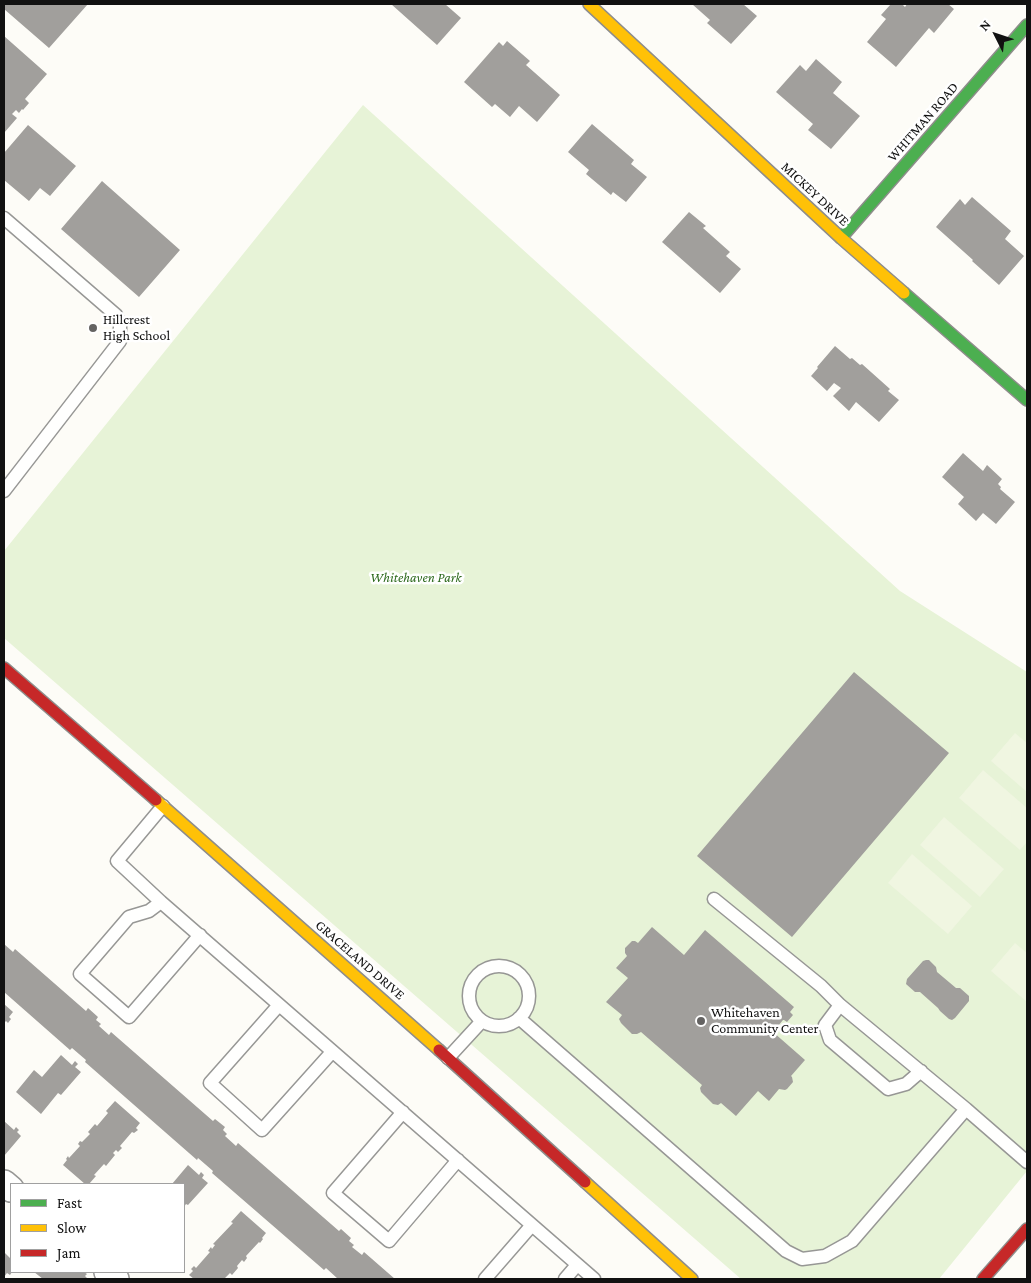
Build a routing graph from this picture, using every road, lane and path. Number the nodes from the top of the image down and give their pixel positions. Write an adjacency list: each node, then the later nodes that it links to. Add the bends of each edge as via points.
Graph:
1 (589, 4): 4 (street, MICKEY DRIVE)
2 (1027, 25): 4 (street, WHITMAN ROAD)
3 (4, 218): 6 (lane, via 116,315 120,325 120,341)
4 (841, 238): 5 (street, MICKEY DRIVE)
5 (1027, 400)
6 (4, 491)
7 (4, 668): 8 (street, GRACELAND DRIVE)
8 (163, 806): 10 (lane, via 117,861); 17 (street, GRACELAND DRIVE)
9 (714, 899): 13 (lane)
10 (161, 902): 11 (lane); 11 (lane, via 149,911 129,917 80,974 129,1017)
11 (200, 935): 12 (lane)
12 (279, 1005): 16 (lane); 16 (lane, via 210,1084 262,1130)
13 (840, 1005): 18 (lane); 18 (lane, via 825,1025 830,1040 888,1089 906,1084)
14 (519, 1018): 15 (lane, via 500,1026); 15 (lane, via 529,1000 525,980 518,972 499,965 481,971 470,986 470,1006); 19 (lane, via 786,1251 802,1259 825,1256 852,1241)
15 (482, 1021): 17 (lane)
16 (332, 1052): 20 (lane)
17 (448, 1058): 29 (street, GRACELAND DRIVE)
18 (920, 1071): 19 (lane)
19 (966, 1109): 22 (lane)
20 (403, 1112): 21 (lane); 21 (lane, via 333,1193 389,1241)
21 (458, 1160): 23 (lane)
22 (1027, 1162)
23 (532, 1225): 25 (lane); 26 (lane)
24 (1027, 1229): 30 (street)
25 (577, 1265): 27 (lane); 28 (lane)
26 (484, 1279)
27 (565, 1279)
28 (594, 1279)
29 (692, 1279)
30 (982, 1279)

